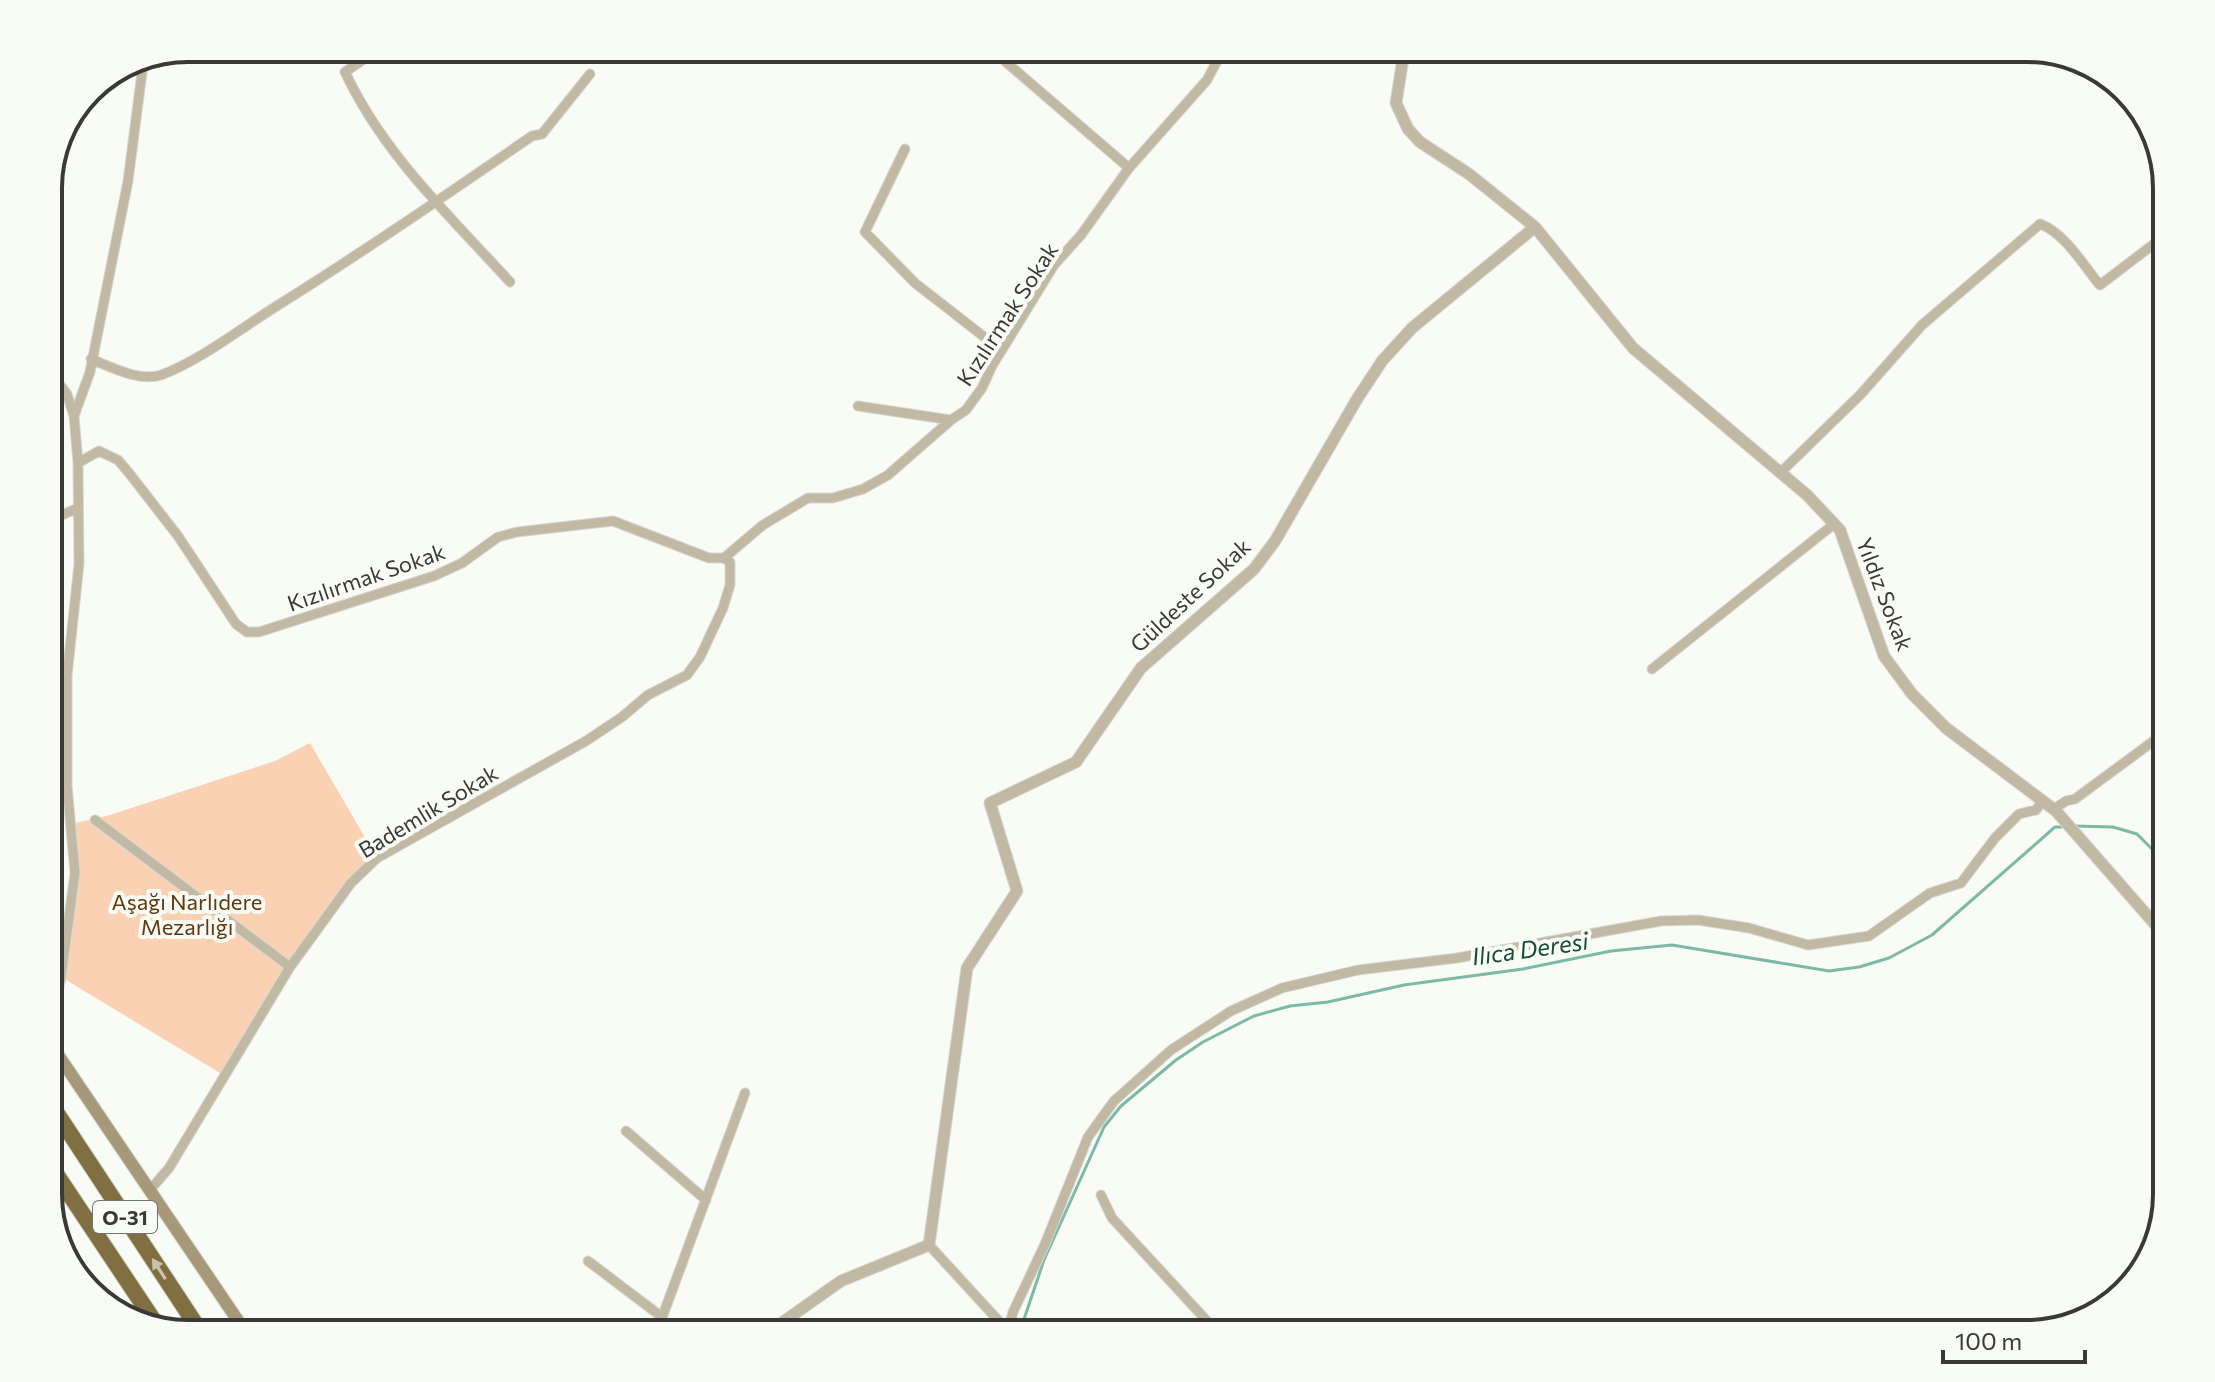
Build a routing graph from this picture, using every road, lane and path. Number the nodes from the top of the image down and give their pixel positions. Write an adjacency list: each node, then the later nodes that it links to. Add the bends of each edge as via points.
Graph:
1 (360, 62): 9 (street, via 345,72 355,92 410,175)
2 (1006, 62): 8 (street)
3 (1217, 62): 8 (street, Kızılırmak Sokak, via 1207,80)
4 (1402, 62): 10 (street, Yıldız Sokak, via 1396,103 1408,129)
5 (142, 71): 14 (street, via 128,181)
6 (590, 74): 9 (street, via 542,134)
7 (905, 149): 13 (street, via 865,232 915,283)
8 (1129, 168): 13 (street, Kızılırmak Sokak, via 1054,265)
9 (436, 202): 12 (street); 14 (street, via 161,375 148,377)
10 (1535, 227): 20 (street, Yıldız Sokak, via 1633,348); 41 (street, Güldeste Sokak, via 1412,328 1382,361 1254,569 1141,668 1076,762 990,803 1017,891 967,968)
11 (2153, 245): 20 (street, via 2100,285 2060,238 2040,224 1922,325)
12 (510, 282)
13 (1001, 350): 18 (street, Kızılırmak Sokak, via 982,388)
14 (91, 359): 17 (street)
15 (62, 387): 17 (street)
16 (858, 406): 18 (street)
17 (74, 416): 19 (street)
18 (951, 420): 24 (street, Kızılırmak Sokak, via 888,475 851,495 808,498 763,525)
19 (78, 463): 21 (street); 24 (street, Kızılırmak Sokak, via 99,451 118,460 247,632 434,576 498,537 517,532 613,521 709,558)
20 (1781, 472): 23 (street, Yıldız Sokak)
21 (78, 508): 22 (street); 32 (street, via 79,564 67,676 67,785 75,873)
22 (62, 515)
23 (1834, 524): 25 (street); 27 (street, Yıldız Sokak, via 1884,656 1912,694 1946,728)
24 (724, 558): 31 (street, Bademlik Sokak, via 730,562 730,585 687,675 648,695 586,741 377,858 351,883)
25 (1652, 669)
26 (2153, 741): 28 (street)
27 (2043, 800): 28 (street, Yıldız Sokak); 50 (street, via 1995,838 1961,883 1930,893 1869,936 1808,945 1749,928 1661,921 1358,970 1282,988 1231,1011 1171,1050 1114,1101 1088,1137)
28 (2055, 810): 30 (street, Yıldız Sokak)
29 (95, 820): 31 (street)
30 (2153, 922)
31 (290, 967): 38 (street, Bademlik Sokak, via 169,1168)
32 (62, 970)
33 (62, 1061): 38 (main road)
34 (745, 1093): 40 (street)
35 (62, 1121): 45 (highway, O-31, one-way to 35)
36 (626, 1131): 40 (street)
37 (62, 1183): 43 (highway, O-31)
38 (150, 1190): 46 (main road)
39 (1101, 1195): 51 (street, via 1112,1218)
40 (706, 1200): 44 (street)
41 (929, 1245): 48 (street, via 841,1281); 49 (street)
42 (588, 1261): 44 (street)
43 (149, 1314)
44 (662, 1317): 47 (street)
45 (193, 1320)
46 (238, 1320)
47 (661, 1320)
48 (786, 1320)
49 (997, 1320)
50 (1011, 1320)
51 (1206, 1320)

